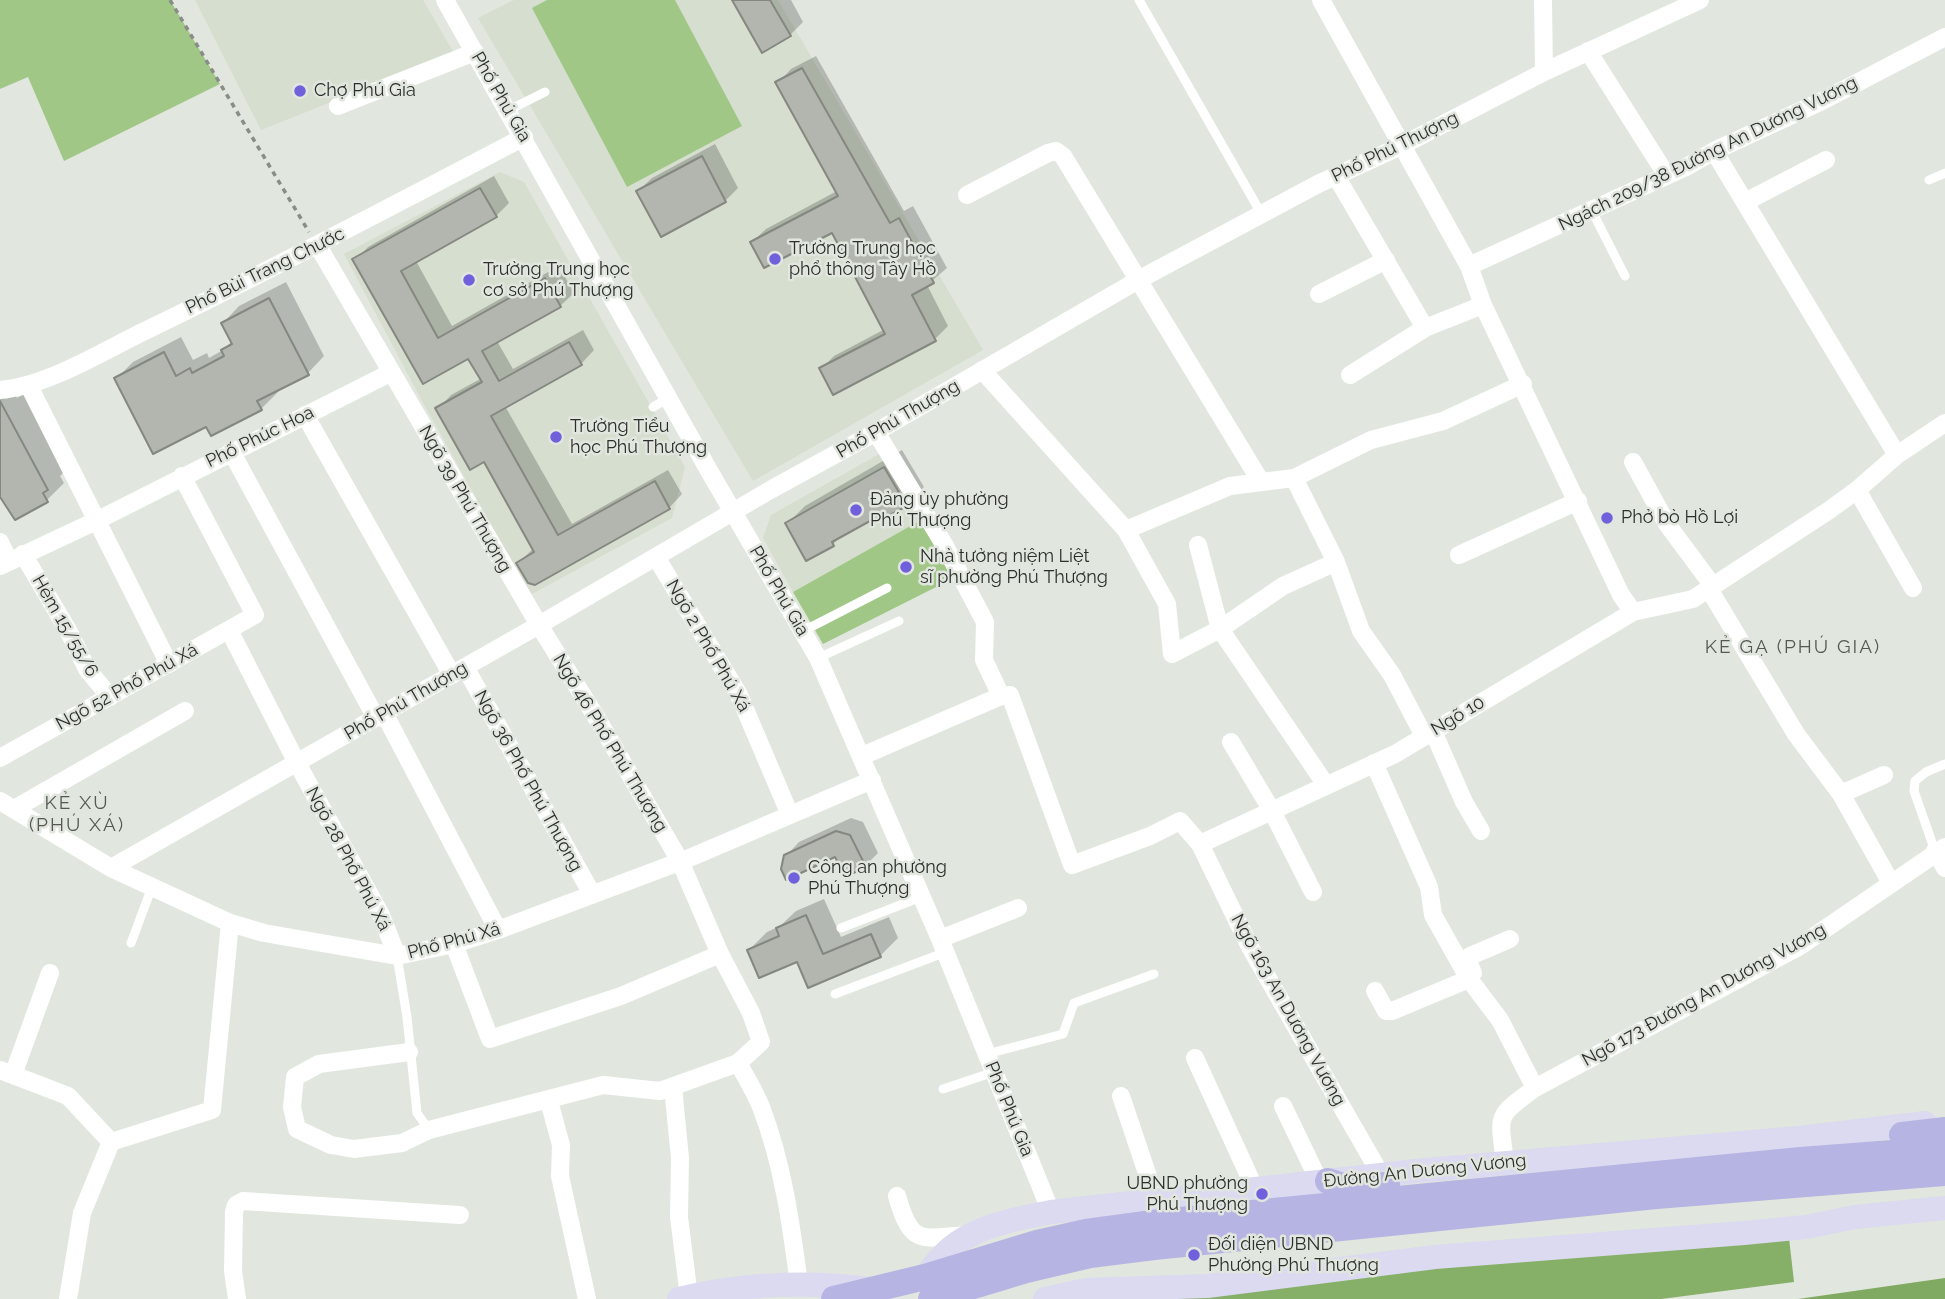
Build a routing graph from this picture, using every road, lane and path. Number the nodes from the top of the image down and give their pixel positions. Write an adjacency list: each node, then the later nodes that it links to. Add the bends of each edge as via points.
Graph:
1 (170, 0): 26 (path)
2 (445, 0): 9 (street, Phố Phú Gia)
3 (1139, 0): 25 (lane)
4 (1321, 0): 15 (street)
5 (1543, 0): 10 (street)
6 (1700, 0): 8 (street, Phố Phú Thượng)
7 (1945, 37): 16 (street, Ngách 209/38 Đường An Dương Vương)
8 (1588, 51): 10 (street, Phố Phú Thượng); 20 (street)
9 (475, 52): 12 (street); 13 (street, Phố Phú Gia)
10 (1544, 72): 15 (street, Phố Phú Thượng)
11 (545, 92): 13 (lane)
12 (338, 106)
13 (509, 110): 14 (street, Phố Phú Gia)
14 (524, 137): 26 (street, Phố Bùi Trang Chước); 40 (street, Phố Phú Gia)
15 (1401, 146): 19 (street, Phố Phú Thượng); 28 (street)
16 (1714, 151): 20 (street, Ngách 209/38 Đường An Dương Vương); 23 (street)
17 (1826, 160): 23 (street)
18 (1945, 173): 21 (lane)
19 (1336, 176): 25 (street, Phố Phú Thượng); 27 (street)
20 (1667, 176): 24 (street, Ngách 209/38 Đường An Dương Vương)
21 (1928, 180)
22 (967, 195): 30 (street, via 1056,150)
23 (1745, 202): 46 (street)
24 (1592, 211): 28 (street, Ngách 209/38 Đường An Dương Vương); 29 (lane)
25 (1261, 213): 30 (street, Phố Phú Thượng)
26 (318, 246): 35 (street); 38 (street, Phố Bùi Trang Chước)
27 (1386, 260): 31 (street); 33 (street)
28 (1469, 266): 32 (street)
29 (1625, 276)
30 (1140, 279): 34 (street, Phố Phú Thượng); 50 (street)
31 (1319, 294)
32 (1483, 305): 33 (street); 37 (street)
33 (1425, 328): 36 (street)
34 (982, 370): 44 (street, Phố Phú Thượng); 55 (street)
35 (390, 373): 42 (street, Phố Phúc Hoa); 67 (street, Ngõ 39 Phú Thượng)
36 (1350, 375)
37 (1523, 384): 49 (street, via 1443,421 1371,440); 52 (street)
38 (29, 386): 39 (street, Phố Bùi Trang Chước); 54 (street)
39 (0, 390)
40 (669, 398): 41 (lane); 53 (street, Phố Phú Gia)
41 (653, 407)
42 (305, 415): 45 (street, Phố Phúc Hoa); 73 (street, Ngõ 36 Phố Phú Thượng)
43 (1945, 423): 46 (street, Ngõ 10)
44 (877, 432): 53 (street, Phố Phú Thượng); 74 (street, via 985,622 984,660)
45 (231, 451): 48 (street, Phố Phúc Hoa); 77 (street)
46 (1897, 454): 51 (street, Ngõ 10)
47 (1633, 462): 63 (street, via 1667,524)
48 (182, 476): 54 (street, Phố Phúc Hoa); 69 (street, Ngõ 52 Phố Phú Xá, via 255,615)
49 (1294, 478): 50 (street); 61 (street)
50 (1261, 482): 55 (street, via 1230,486)
51 (1857, 490): 63 (street, Ngõ 10); 64 (street)
52 (1578, 501): 58 (street); 65 (street)
53 (733, 512): 59 (street, Phố Phú Thượng); 70 (street, Phố Phú Gia)
54 (98, 520): 60 (street, Phố Phúc Hoa); 72 (street)
55 (1126, 530): 68 (street, via 1167,604 1172,653)
56 (0, 542): 60 (street, Hẻm 15/55/6)
57 (1198, 545): 68 (street)
58 (1459, 555)
59 (656, 557): 67 (street, Phố Phú Thượng); 91 (street, Ngõ 2 Phố Phú Xá, via 739,695)
60 (11, 560): 75 (street, Hẻm 15/55/6, via 69,632 87,669)
61 (1336, 562): 68 (street, via 1283,586); 78 (street, via 1361,631)
62 (887, 588): 70 (lane)
63 (1711, 588): 65 (street, Ngõ 10, via 1693,599); 88 (street, via 1796,734)
64 (1913, 588)
65 (1633, 612): 78 (street, Ngõ 10)
66 (899, 621): 71 (lane)
67 (539, 625): 73 (street, Phố Phú Thượng); 95 (street, Ngõ 46 Phố Phú Thượng)
68 (1220, 629): 87 (street)
69 (229, 630): 72 (street, Ngõ 52 Phố Phú Xá); 82 (street, Ngõ 28 Phố Phú Xá)
70 (801, 630): 71 (street, Phố Phú Gia)
71 (818, 658): 80 (street, Phố Phú Gia)
72 (169, 664): 75 (street, Ngõ 52 Phố Phú Xá)
73 (458, 671): 77 (street, Phố Phú Thượng); 101 (street, Ngõ 36 Phố Phú Thượng)
74 (1001, 696): 80 (street); 93 (street, via 1010,695 1072,865 1180,821)
75 (110, 697): 81 (street, Ngõ 52 Phố Phú Xá)
76 (185, 711): 89 (street)
77 (380, 716): 82 (street, Phố Phú Thượng); 106 (street)
78 (1429, 734): 83 (street, Ngõ 10); 92 (street)
79 (1231, 742): 90 (street)
80 (862, 756): 86 (street, Phố Phú Gia)
81 (0, 758)
82 (297, 763): 96 (street, Phố Phú Thượng); 112 (street, Ngõ 28 Phố Phú Xá, via 381,915)
83 (1374, 763): 87 (street, Ngõ 10); 115 (street, via 1429,887 1433,915)
84 (1945, 764): 94 (lane, via 1915,781 1914,791)
85 (1884, 775): 88 (street)
86 (872, 780): 91 (street, Phố Phú Xá); 102 (street, Phố Phú Gia)
87 (1326, 785): 90 (street, Ngõ 10)
88 (1841, 794): 98 (street)
89 (7, 805): 96 (street, Phố Phú Xá)
90 (1272, 811): 93 (street, Ngõ 10); 100 (street)
91 (790, 815): 95 (street, Phố Phú Xá)
92 (1481, 831)
93 (1200, 844): 138 (street, Ngõ 163 An Dương Vương, via 1250,947)
94 (1940, 849): 97 (street); 98 (street, Ngõ 173 Đường An Dương Vương)
95 (680, 862): 101 (street, Phố Phú Xá); 111 (street, Ngõ 46 Phố Phú Thượng)
96 (111, 868): 99 (street, Phố Phú Xá)
97 (1945, 868)
98 (1891, 883): 125 (street, Ngõ 173 Đường An Dương Vương, via 1800,946)
99 (152, 887): 104 (street, Phố Phú Xá); 108 (lane)
100 (1313, 892)
101 (592, 894): 106 (street, Phố Phú Xá)
102 (920, 897): 105 (lane); 110 (street, Phố Phú Gia)
103 (1018, 908): 110 (street)
104 (230, 923): 112 (street, Phố Phú Xá); 133 (street, via 212,1110)
105 (842, 928)
106 (498, 930): 109 (street, Phố Phú Xá)
107 (1510, 939): 115 (street, via 1470,956 1473,973)
108 (131, 943)
109 (454, 944): 111 (street, via 490,1039 621,996); 112 (street, Phố Phú Xá)
110 (943, 946): 117 (lane); 119 (street, Phố Phú Gia)
111 (720, 954): 121 (street, Ngõ 46 Phố Phú Thượng, via 761,1042)
112 (397, 956): 118 (lane)
113 (50, 973): 123 (street)
114 (1154, 974): 119 (lane, via 1074,1003 1063,1034)
115 (1468, 977): 116 (street, via 1391,1011 1386,1011); 125 (street, via 1500,1020)
116 (1375, 992)
117 (835, 994)
118 (409, 1052): 131 (lane, via 417,1114); 131 (street, via 318,1064 295,1077 292,1107 297,1129 331,1145 354,1149 402,1143)
119 (987, 1054): 122 (street, Phố Phú Gia)
120 (1195, 1058): 141 (street)
121 (738, 1063): 124 (street); 149 (street, via 761,1105 779,1164)
122 (994, 1072): 126 (lane); 146 (street, Phố Phú Gia)
123 (7, 1073): 133 (street, via 68,1096)
124 (673, 1087): 128 (street, via 660,1091 603,1085); 152 (street)
125 (1535, 1088): 136 (street, Ngõ 173 Đường An Dương Vương, via 1501,1118)
126 (943, 1089)
127 (1121, 1097): 144 (street)
128 (549, 1101): 131 (street); 155 (street)
129 (1283, 1106): 139 (street)
130 (1945, 1121): 136 (street, Đường An Dương Vương)
131 (429, 1130)
132 (1945, 1130): 135 (main road, via 1874,1138)
133 (111, 1142): 153 (street, via 82,1213)
134 (1945, 1149): 135 (main road, Đường An Dương Vương)
135 (1801, 1160): 140 (main road, Đường An Dương Vương)
136 (1505, 1162): 138 (street, Đường An Dương Vương)
137 (1945, 1173): 140 (main road, Đường An Dương Vương)
138 (1381, 1175): 139 (street, Đường An Dương Vương)
139 (1323, 1181): 141 (street, Đường An Dương Vương); 142 (main road, via 1343,1185 1448,1181)
140 (1655, 1185): 142 (main road, Đường An Dương Vương); 150 (main road, Đường An Dương Vương, via 1090,1255)
141 (1255, 1189): 144 (street, Đường An Dương Vương)
142 (1489, 1191): 150 (main road, Đường An Dương Vương, via 1086,1231 1037,1243)
143 (897, 1196): 148 (street, via 916,1236)
144 (1156, 1199): 146 (street, Đường An Dương Vương)
145 (1945, 1208): 157 (street, via 1806,1227 1434,1257 1207,1286 1086,1290)
146 (1051, 1212): 148 (street, Đường An Dương Vương, via 1002,1222)
147 (460, 1215): 154 (street, via 243,1201 234,1212)
148 (970, 1235): 150 (street, Đường An Dương Vương, via 943,1254)
149 (799, 1283): 151 (street, Đường An Dương Vương); 152 (street, Đường An Dương Vương)
150 (928, 1288): 151 (main road, Đường An Dương Vương)
151 (874, 1290): 156 (main road, Đường An Dương Vương)
152 (684, 1298)
153 (68, 1299)
154 (237, 1299)
155 (587, 1299)
156 (834, 1299)
157 (1045, 1299)

